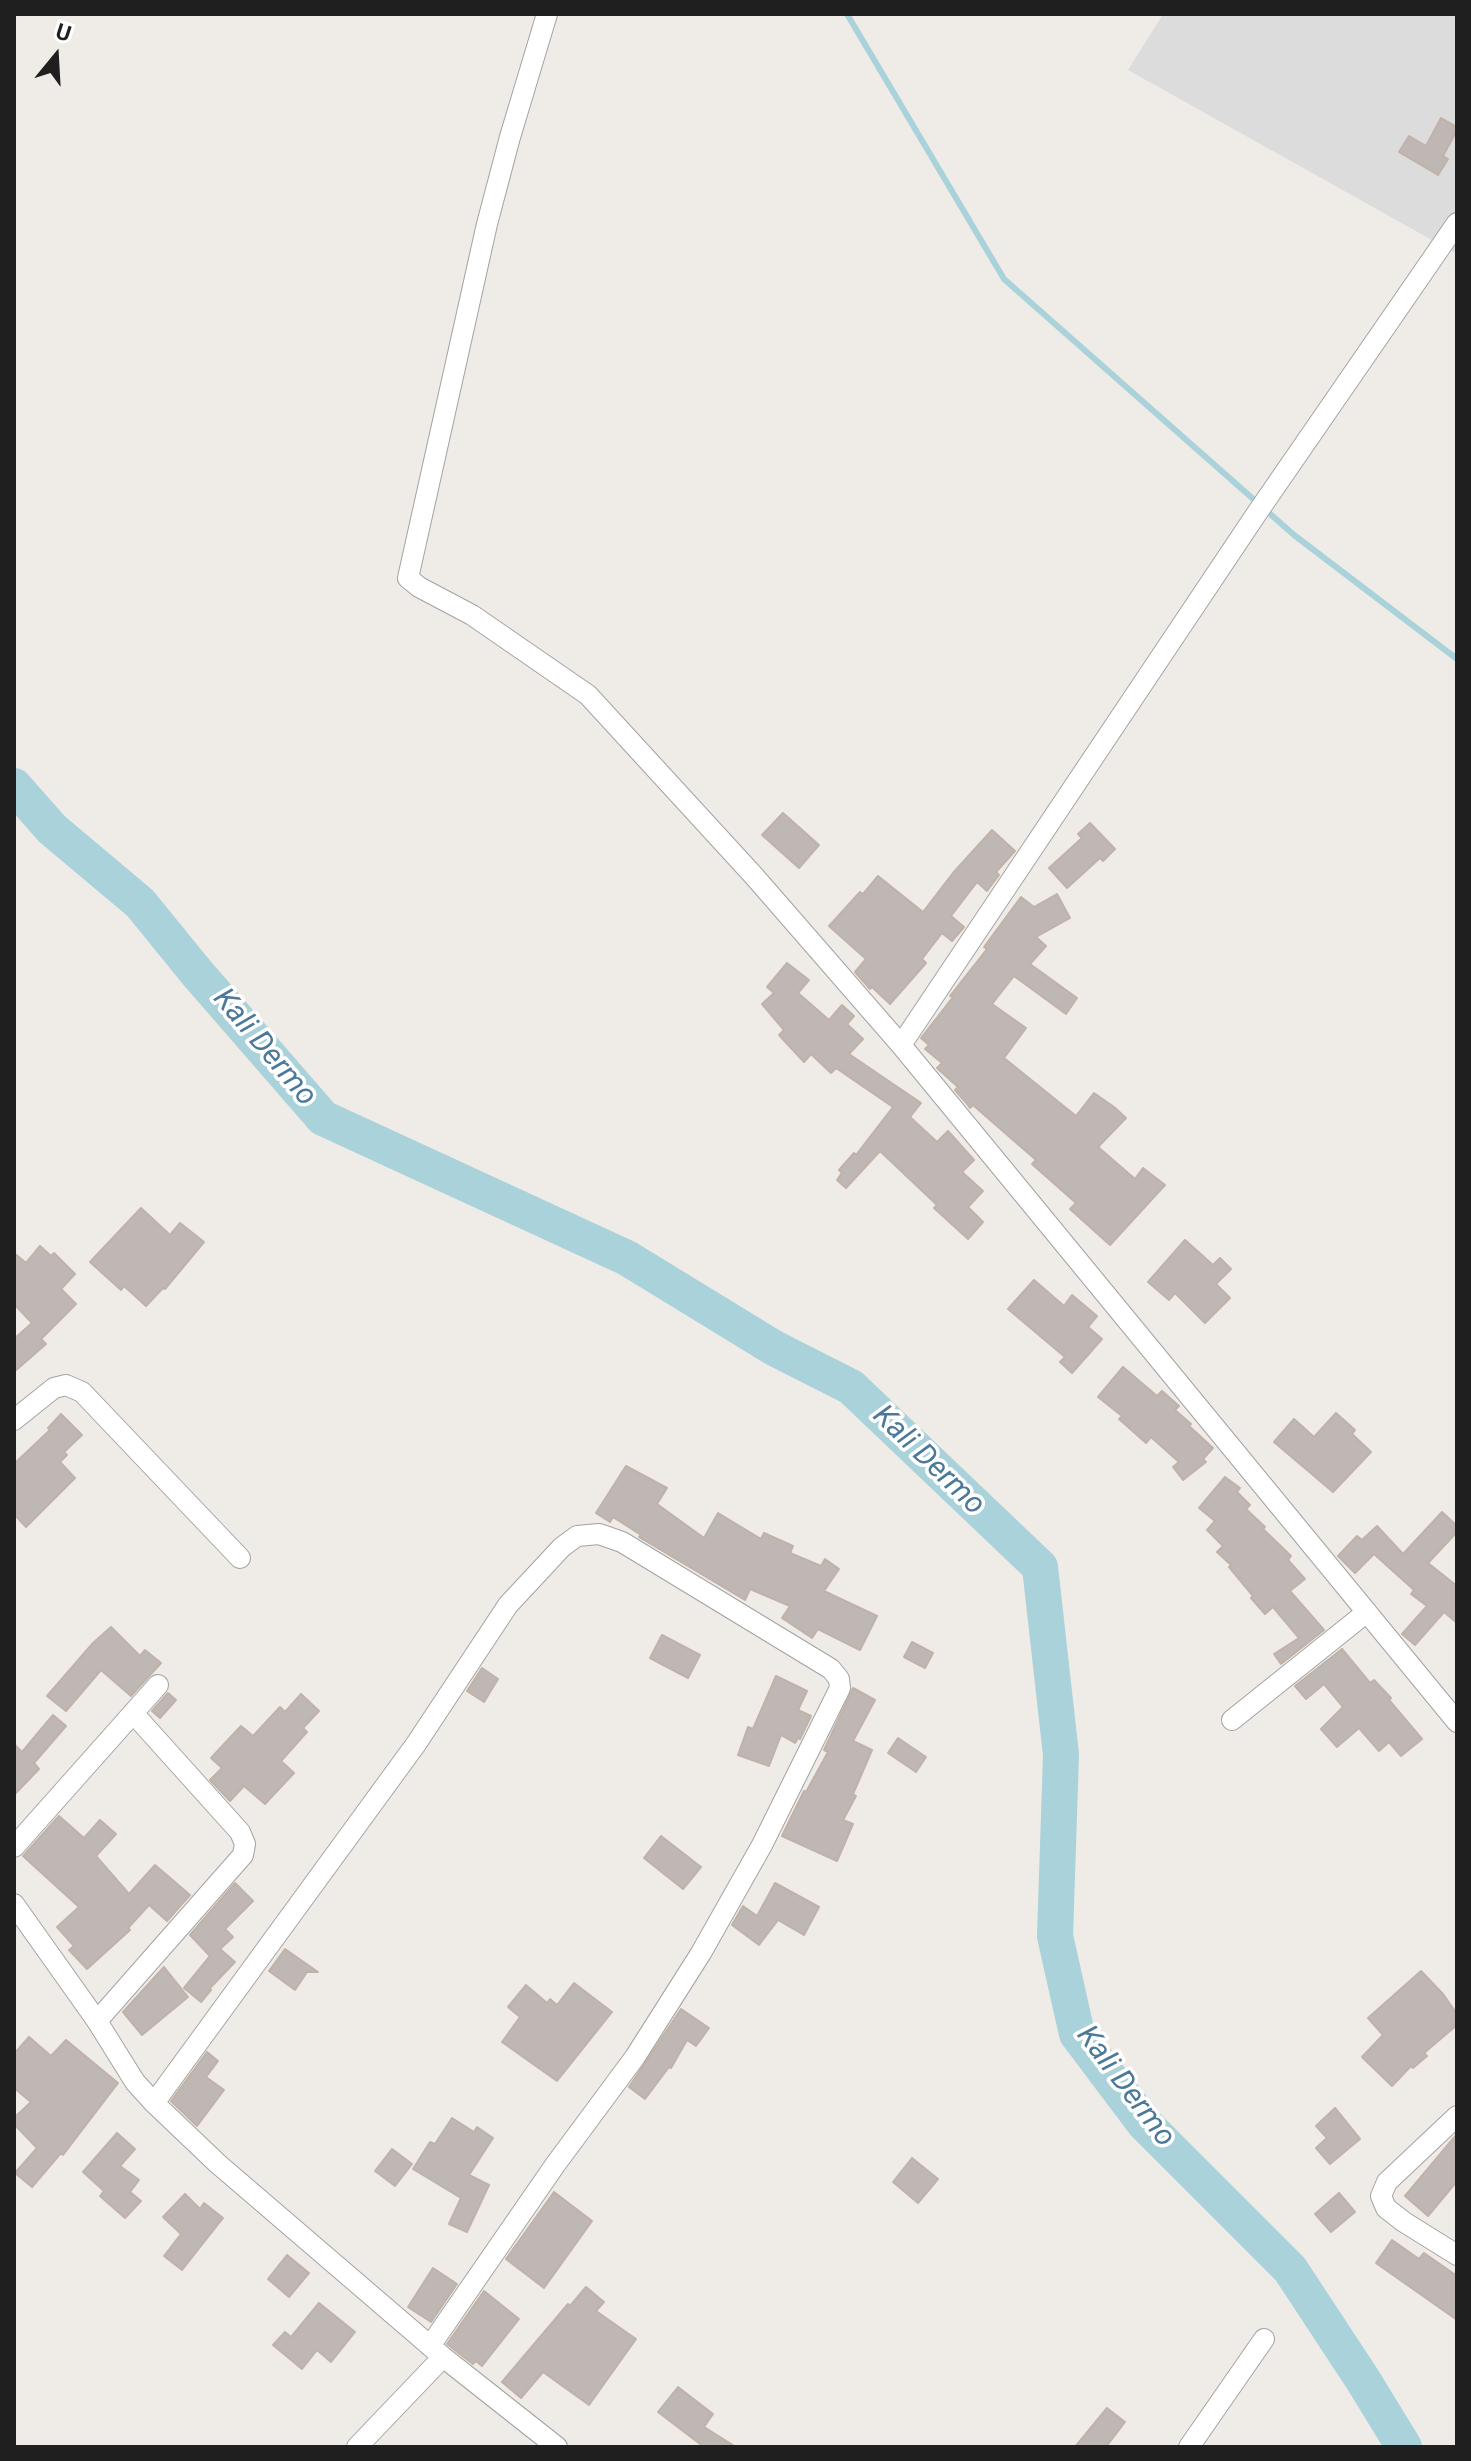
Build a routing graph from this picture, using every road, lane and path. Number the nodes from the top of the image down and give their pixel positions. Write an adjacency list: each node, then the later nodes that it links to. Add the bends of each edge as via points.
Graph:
1 (547, 14): 3 (street, via 462,328 408,575 416,586 472,615 588,695)
2 (1457, 223): 3 (street)
3 (901, 1045): 6 (street)
4 (14, 1420): 5 (street, via 54,1388 66,1385 82,1392)
5 (240, 1558)
6 (1367, 1612): 9 (street); 10 (street)
7 (158, 1685): 8 (street)
8 (133, 1713): 11 (street); 13 (street, via 245,1844 243,1855)
9 (1232, 1720)
10 (1457, 1722)
11 (14, 1847)
12 (14, 1904): 13 (street)
13 (97, 2021): 14 (street)
14 (154, 2103): 18 (street); 18 (street, via 416,1744 508,1605 577,1536 599,1534 622,1542 831,1669 840,1688 708,1941)
15 (1457, 2116): 16 (street, via 1387,2182 1381,2196 1386,2208 1404,2222)
16 (1457, 2255)
17 (1264, 2339): 21 (street)
18 (436, 2351): 19 (street); 20 (street)
19 (357, 2447)
20 (557, 2447)
21 (1189, 2447)

